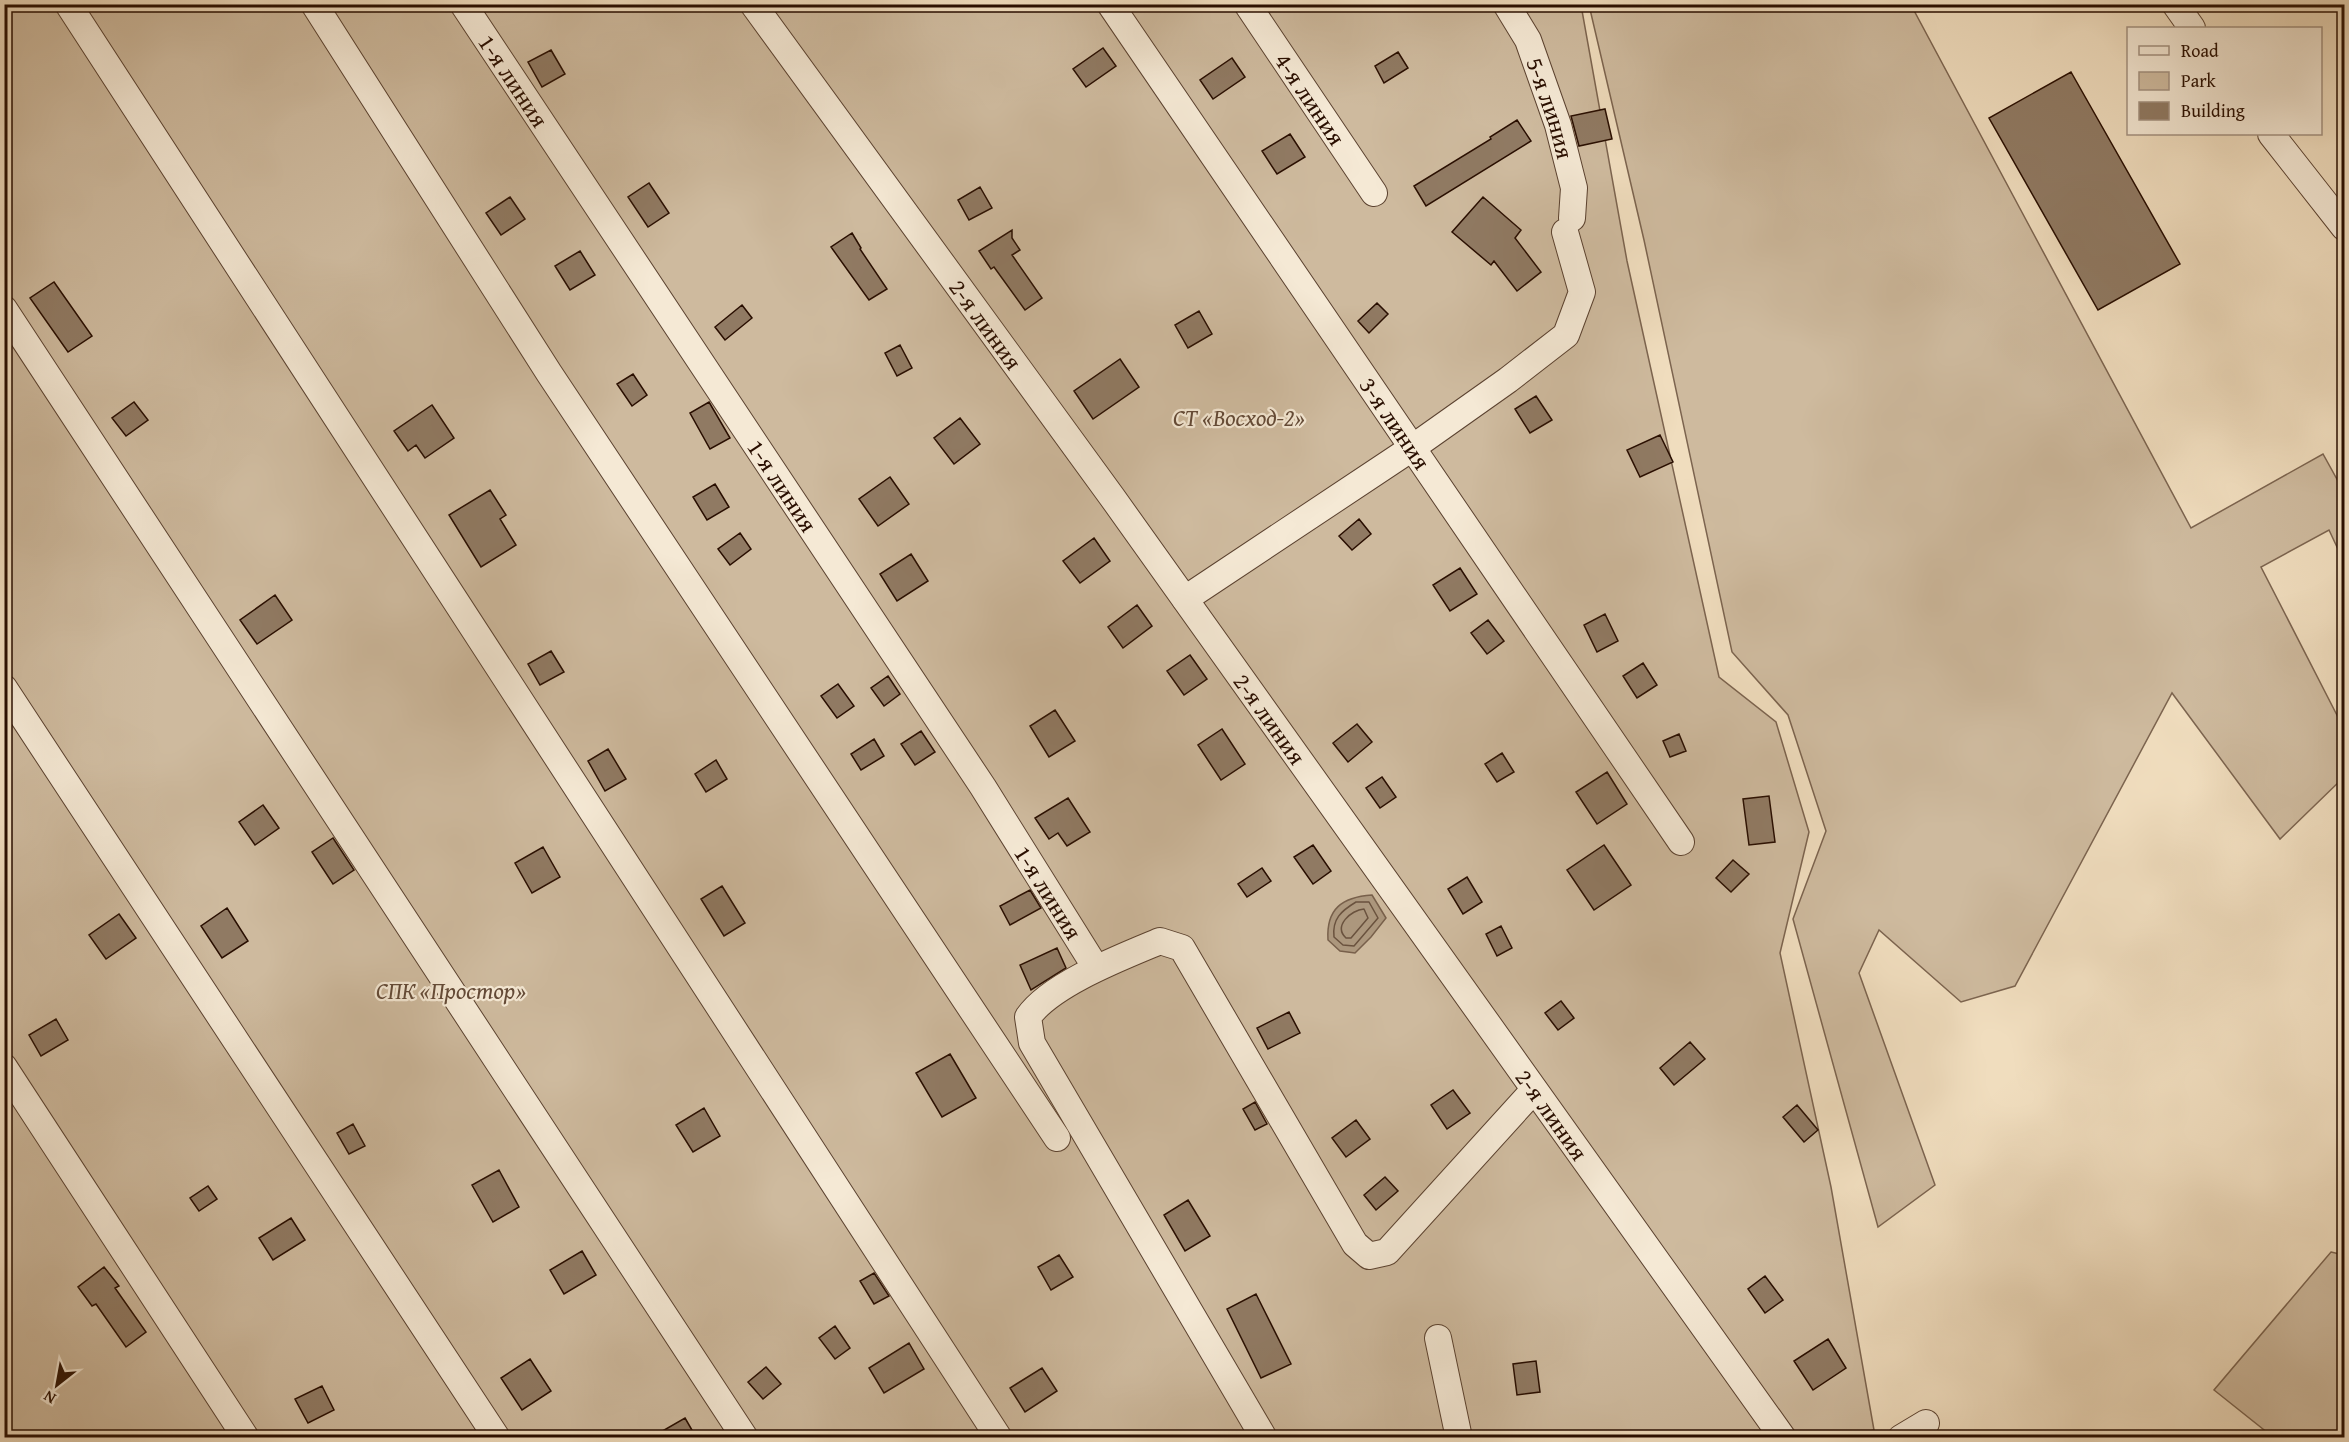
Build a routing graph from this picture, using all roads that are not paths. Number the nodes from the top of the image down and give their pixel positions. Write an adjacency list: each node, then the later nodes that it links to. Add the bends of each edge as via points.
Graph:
1 (68, 4): 28 (street)
2 (314, 4): 21 (street, via 556,383)
3 (463, 4): 18 (street, 1-я линия, via 983,787)
4 (753, 4): 15 (street, 2-я линия)
5 (1110, 4): 14 (street, 3-я линия)
6 (1247, 4): 11 (street, 4-я линия)
7 (1506, 4): 14 (street, 5-я линия, via 1528,40 1558,125 1574,188 1569,225 1582,292 1566,335)
8 (2175, 4): 9 (street)
9 (2191, 27)
10 (2272, 135): 12 (street)
11 (1374, 194)
12 (2344, 227)
13 (4, 309): 27 (street)
14 (1412, 448): 15 (street, 5-я линия); 17 (street, 3-я линия)
15 (1185, 599): 20 (street, 2-я линия)
16 (4, 688): 26 (street)
17 (1681, 842)
18 (1096, 968): 20 (street, via 1160,941 1182,948 1355,1244 1369,1256 1387,1252); 29 (street, via 1037,1004 1028,1017 1032,1043)
19 (4, 1067): 25 (street)
20 (1534, 1090): 24 (street, 2-я линия)
21 (1057, 1138)
22 (1438, 1338): 30 (street)
23 (1926, 1423): 31 (street)
24 (1778, 1436)
25 (246, 1437)
26 (497, 1437)
27 (745, 1437)
28 (999, 1437)
29 (1264, 1437)
30 (1459, 1437)
31 (1901, 1437)

